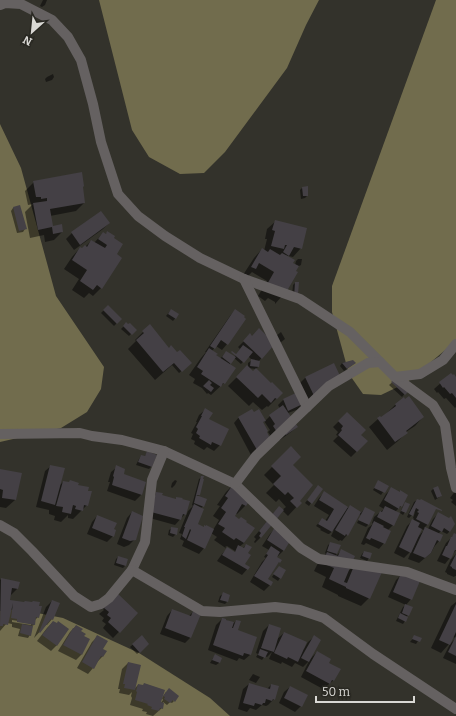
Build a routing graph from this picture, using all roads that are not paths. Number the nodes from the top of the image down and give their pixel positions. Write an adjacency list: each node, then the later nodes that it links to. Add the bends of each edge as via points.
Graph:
1 (0, 5): 2 (street, via 22,4 52,20 68,37 81,60 101,142 118,194 138,216 165,236 200,258)
2 (244, 278): 4 (street, via 300,299 350,332); 6 (street)
3 (456, 344): 5 (street, via 442,360 420,374)
4 (380, 362): 5 (street); 6 (street, via 368,363 329,386)
5 (396, 377): 10 (street, via 433,405 446,425)
6 (307, 407): 9 (street, via 256,456)
7 (0, 434): 8 (street, via 80,433)
8 (164, 451): 9 (street); 12 (street, via 152,480 145,542)
9 (235, 484): 13 (street, via 301,548 319,559 407,572)
10 (456, 488)
11 (0, 525): 12 (street, via 14,533 74,596 91,607 109,598)
12 (132, 570): 14 (street, via 202,611 274,607 300,610 324,618)
13 (456, 590)
14 (456, 709)

